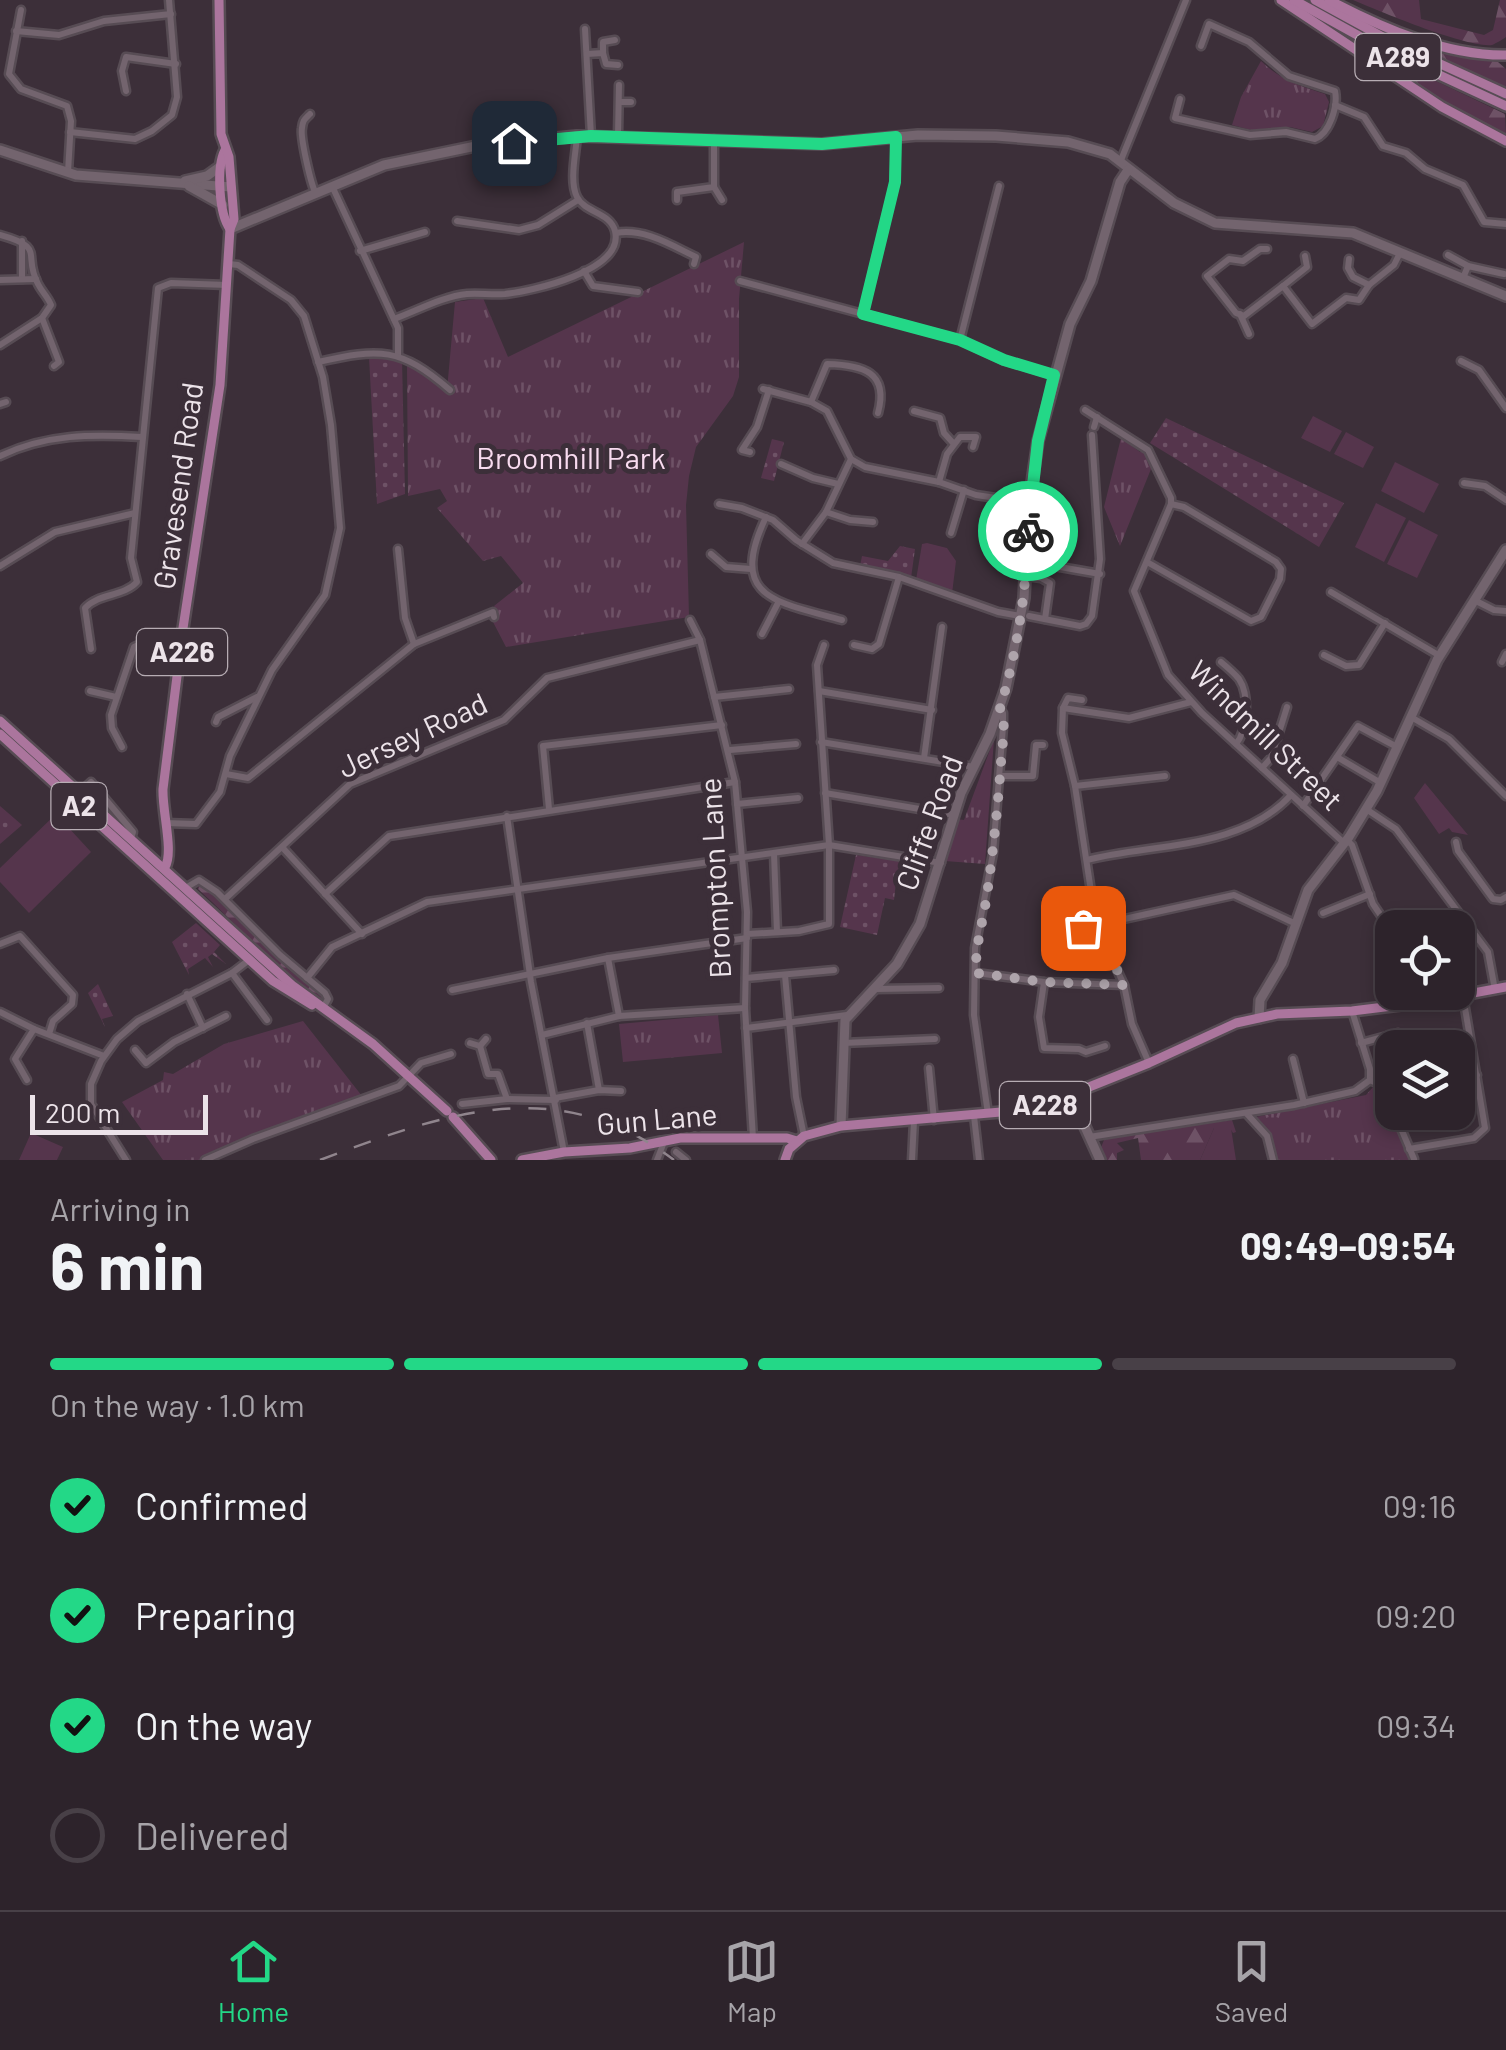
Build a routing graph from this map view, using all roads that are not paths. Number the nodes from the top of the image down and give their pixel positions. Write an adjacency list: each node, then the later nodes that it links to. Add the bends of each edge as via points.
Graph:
1 (169, 0): 9 (street)
2 (219, 0): 36 (main road, Gravesend Road / A226)
3 (1186, 0): 37 (street)
4 (1281, 0): 34 (main road, via 1442,107)
5 (1294, 0): 26 (main road, A289)
6 (1315, 0): 21 (main road, A289)
7 (1329, 0): 16 (main road, via 1437,44)
8 (20, 10): 11 (street)
9 (170, 14): 11 (street, via 104,21 59,35); 17 (street)
10 (584, 29): 15 (street)
11 (16, 31): 28 (street, via 10,80 67,106)
12 (612, 39): 14 (street, via 603,42)
13 (1201, 46): 25 (street, via 1209,24 1235,34 1286,74 1334,92)
14 (603, 53): 15 (street); 18 (street, via 606,64)
15 (587, 54): 30 (street)
16 (1506, 55)
17 (176, 64): 20 (street, via 126,57); 28 (street, via 176,109 152,131 134,139)
18 (615, 66)
19 (618, 84): 23 (street)
20 (126, 91)
21 (1506, 94)
22 (1180, 99): 25 (street, via 1174,122 1316,139 1327,130)
23 (620, 102): 24 (street); 31 (street)
24 (631, 102)
25 (1335, 105): 53 (street, via 1362,115 1382,146 1464,185 1486,223)
26 (1506, 106)
27 (295, 116): 46 (street, via 307,117 301,134)
28 (70, 132): 40 (street)
29 (577, 136): 30 (main road); 43 (main road, via 429,153); 47 (street)
30 (591, 136): 31 (main road)
31 (618, 136): 33 (main road)
32 (896, 137): 33 (main road, via 822,144); 37 (main road, via 1037,138); 80 (street, via 895,182)
33 (714, 138): 45 (street)
34 (1506, 141)
35 (0, 150): 40 (main road)
36 (225, 150): 38 (main road, Gravesend Road / A226); 42 (main road, Gravesend Road / A226)
37 (1120, 160): 39 (main road)
38 (221, 166): 41 (main road); 42 (main road, Gravesend Road / A226)
39 (1128, 170): 61 (main road, via 1215,223 1335,229); 91 (main road, Cliffe Road)
40 (67, 173): 41 (main road)
41 (182, 182): 42 (main road); 50 (main road)
42 (226, 186): 50 (main road, Gravesend Road / A226)
43 (332, 186): 46 (main road); 60 (street)
44 (1000, 186): 85 (street)
45 (714, 187): 48 (street, via 676,192); 49 (street)
46 (316, 194): 51 (main road)
47 (578, 200): 52 (street, via 519,230); 56 (street)
48 (677, 200)
49 (722, 200)
50 (228, 207): 51 (main road); 54 (main road, Gravesend Road / A226, via 224,222)
51 (252, 220): 54 (main road)
52 (457, 221)
53 (1506, 224)
54 (230, 229): 65 (main road, Gravesend Road / A226)
55 (425, 232): 60 (street)
56 (616, 232): 66 (street, via 632,230 660,241 696,257); 68 (street, via 607,258)
57 (0, 234): 58 (street)
58 (22, 241): 71 (street); 72 (street)
59 (1266, 249): 81 (street, via 1243,260 1228,255 1207,276)
60 (360, 251): 83 (street)
61 (1401, 252): 70 (main road); 76 (street)
62 (1448, 255): 67 (street)
63 (1305, 256): 77 (street, via 1307,268)
64 (1349, 258): 76 (street, via 1354,277)
65 (229, 264): 75 (main road, Gravesend Road / A226); 89 (street, via 291,300 304,316)
66 (694, 264)
67 (1468, 266): 69 (street); 70 (street)
68 (584, 271): 78 (street, via 593,286); 83 (street, via 510,293 464,294)
69 (1504, 274)
70 (1462, 278): 79 (main road)
71 (22, 279): 72 (street); 73 (street)
72 (36, 279): 82 (street, via 51,303)
73 (0, 280)
74 (740, 281): 80 (street)
75 (228, 285): 99 (street, via 158,288); 146 (main road, Gravesend Road / A226)
76 (1369, 285): 77 (street, via 1359,300 1346,298 1312,324)
77 (1282, 286): 81 (street)
78 (638, 292)
79 (1506, 296)
80 (863, 314): 85 (street)
81 (1240, 314): 84 (street)
82 (42, 318): 86 (street); 90 (street)
83 (394, 319): 87 (street)
84 (1249, 334)
85 (960, 340): 91 (street)
86 (0, 345)
87 (398, 356): 89 (street, via 365,351); 92 (street)
88 (1460, 360): 94 (street, via 1480,370)
89 (318, 362): 157 (street, via 336,463 340,528 334,564 318,608)
90 (60, 363)
91 (1054, 375): 111 (main road, Cliffe Road)
92 (450, 390)
93 (811, 402): 97 (street, via 826,364 836,364 878,380); 102 (street, via 766,390 757,427 742,450); 104 (street, via 827,410)
94 (1506, 408)
95 (1085, 410): 98 (street)
96 (914, 411): 100 (street, via 940,418)
97 (878, 413)
98 (1097, 417): 113 (street, via 1155,458); 127 (street)
99 (142, 437): 103 (street, via 58,438); 115 (street)
100 (954, 444): 101 (street, via 962,435 980,438); 106 (street)
101 (973, 447)
102 (750, 452)
103 (0, 456)
104 (851, 459): 106 (street); 108 (street)
105 (782, 464): 108 (street)
106 (939, 482): 109 (street)
107 (1464, 483): 110 (street, via 1485,486)
108 (838, 484): 114 (street)
109 (964, 490): 111 (street); 118 (street)
110 (1506, 500)
111 (1029, 503): 128 (main road, Cliffe Road)
112 (720, 504): 116 (street)
113 (1171, 504): 123 (street, Windmill Street); 123 (street, via 1273,560 1282,576 1261,617 1250,621)
114 (826, 512): 117 (street); 119 (street)
115 (135, 513): 125 (street, via 56,532); 147 (street, via 137,582 85,608)
116 (766, 517): 119 (street); 126 (street)
117 (873, 522)
118 (950, 534)
119 (802, 544): 129 (street, via 834,562)
120 (398, 549): 143 (street)
121 (1506, 550): 131 (main road)
122 (711, 554): 126 (street, via 726,566)
123 (1148, 562): 161 (street, Windmill Street, via 1136,600 1168,676)
124 (1043, 564): 127 (street)
125 (0, 566)
126 (751, 569): 132 (street)
127 (1100, 574): 136 (street, via 1086,624)
128 (1026, 576): 134 (main road, Cliffe Road); 136 (street, via 1050,585)
129 (899, 577): 134 (street); 145 (street, via 878,644)
130 (1330, 592): 139 (street)
131 (1474, 600): 133 (street); 151 (main road)
132 (778, 603): 138 (street); 141 (street)
133 (1506, 611)
134 (1025, 616): 136 (street); 164 (main road, Cliffe Road)
135 (494, 617): 143 (street, via 476,617)
136 (1045, 619)
137 (690, 620): 142 (street, Brompton Lane)
138 (842, 620)
139 (1385, 624): 150 (street, via 1360,665); 151 (street)
140 (942, 627): 165 (street)
141 (762, 634)
142 (700, 640): 159 (street, Brompton Lane); 206 (street, Jersey Road, via 548,678 496,724 350,784)
143 (414, 644): 183 (street, via 254,773 245,779)
144 (824, 645): 149 (street)
145 (854, 645)
146 (183, 647): 158 (street, via 137,644); 201 (main road, Gravesend Road / A226)
147 (91, 649)
148 (811, 650): 149 (street)
149 (820, 654): 155 (street)
150 (1324, 655)
151 (1440, 656): 166 (main road)
152 (1223, 668): 173 (street, via 1241,682 1245,696 1243,734)
153 (790, 690): 159 (street)
154 (90, 691): 158 (street)
155 (819, 691): 165 (street); 171 (street)
156 (1058, 694): 162 (street)
157 (259, 696): 168 (street); 183 (street)
158 (116, 697): 176 (street, via 112,728)
159 (714, 698): 169 (street, Brompton Lane)
160 (1082, 700): 162 (street)
161 (1190, 702): 162 (street, via 1130,718); 173 (street, Windmill Street)
162 (1065, 703): 188 (street, via 1062,734)
163 (1287, 707): 182 (street)
164 (1000, 708): 181 (main road, Cliffe Road); 184 (street)
165 (932, 710): 180 (street)
166 (1411, 717): 175 (main road); 193 (street, via 1449,740)
167 (0, 721): 177 (main road, A2)
168 (216, 722)
169 (722, 725): 178 (street, Brompton Lane); 197 (street, via 543,746)
170 (0, 734): 189 (main road, A2)
171 (821, 742): 180 (street); 191 (street)
172 (796, 744): 178 (street)
173 (1235, 744): 182 (street, Windmill Street)
174 (1044, 745): 184 (street, via 1036,745 1032,776)
175 (1399, 745): 179 (street, via 1358,726); 187 (main road)
176 (122, 747)
177 (30, 748): 189 (main road); 190 (main road, A2)
178 (730, 750): 186 (street, Brompton Lane)
179 (1337, 757): 187 (street); 196 (street)
180 (924, 758): 181 (street)
181 (974, 767): 199 (main road, Cliffe Road)
182 (1262, 768): 192 (street, Windmill Street)
183 (226, 774): 201 (street, via 196,824)
184 (1000, 776): 231 (street)
185 (1165, 776): 188 (street)
186 (736, 782): 195 (street, Brompton Lane); 197 (street)
187 (1381, 782): 198 (main road)
188 (1075, 786): 209 (street)
189 (58, 787): 204 (main road, A2)
190 (80, 792): 204 (main road, via 76,797); 211 (main road, A2)
191 (825, 794): 199 (street); 205 (street)
192 (1291, 796): 196 (street, Windmill Street); 209 (street, via 1260,821 1206,840)
193 (1506, 796)
194 (798, 798): 195 (street)
195 (737, 804): 208 (street, Brompton Lane)
196 (1303, 806): 202 (street, Windmill Street)
197 (549, 809): 200 (street)
198 (1366, 809): 202 (main road); 239 (street, via 1396,829 1488,952)
199 (955, 814): 210 (main road, Cliffe Road)
200 (507, 816): 212 (street); 214 (street, via 388,836)
201 (164, 823): 211 (main road, Gravesend Road / A226, via 169,857)
202 (1346, 842): 215 (street); 220 (main road, via 1319,873)
203 (1456, 842): 216 (street, via 1491,897)
204 (120, 843): 211 (main road, A2)
205 (829, 845): 207 (street); 210 (street); 223 (street, via 829,924)
206 (282, 847): 214 (street); 217 (street, Jersey Road)
207 (774, 854): 208 (street); 223 (street)
208 (742, 856): 212 (street); 225 (street, Brompton Lane)
209 (1087, 860): 221 (street)
210 (942, 863): 240 (main road, Cliffe Road, via 915,934)
211 (162, 872): 213 (main road, A2)
212 (518, 890): 224 (street, via 428,902); 232 (street)
213 (183, 891): 217 (street, via 200,880); 227 (main road, A2, via 219,917); 227 (main road, A2)
214 (325, 894): 224 (street)
215 (1370, 894): 218 (street); 219 (street)
216 (1506, 897)
217 (225, 900): 234 (street)
218 (1376, 910)
219 (1330, 914)
220 (1294, 923): 221 (street, via 1234,895); 253 (main road, via 1282,963 1260,1000)
221 (1096, 924): 222 (street); 237 (street)
222 (1070, 926)
223 (777, 932): 225 (street)
224 (362, 934): 234 (street, via 330,948)
225 (747, 936): 228 (street); 235 (street, Brompton Lane)
226 (0, 944): 260 (street, via 20,936 72,995)
227 (253, 956): 230 (street); 245 (main road, A2, via 290,993)
228 (608, 958): 232 (street); 251 (street)
229 (834, 970): 233 (street)
230 (232, 973): 242 (street); 254 (street)
231 (976, 973): 236 (street); 287 (street)
232 (530, 974): 241 (street); 261 (street)
233 (785, 974): 235 (street); 255 (street)
234 (307, 978): 245 (street, via 328,997)
235 (745, 978): 246 (street, Brompton Lane)
236 (1044, 982): 237 (street); 267 (street, via 1044,1048 1086,1052)
237 (1124, 985): 271 (street)
238 (939, 988): 240 (street)
239 (1501, 988): 243 (main road, A228)
240 (875, 989): 252 (main road, Cliffe Road)
241 (452, 990)
242 (187, 994): 257 (street); 270 (street, via 136,1023)
243 (1475, 994)
244 (1375, 1007): 248 (main road, A228)
245 (324, 1008): 274 (main road, A2)
246 (745, 1008): 251 (street); 258 (street, Brompton Lane)
247 (1466, 1010): 275 (street)
248 (1352, 1011): 253 (main road, A228); 266 (street)
249 (0, 1012): 259 (street)
250 (226, 1016): 257 (street)
251 (619, 1016): 256 (street)
252 (847, 1016): 255 (street); 265 (main road)
253 (1259, 1018): 271 (main road, A228)
254 (267, 1020)
255 (790, 1022): 258 (street); 295 (street)
256 (587, 1023): 261 (street); 279 (street)
257 (203, 1028): 268 (street, via 146,1063)
258 (746, 1028): 294 (street, Brompton Lane)
259 (34, 1029): 260 (street); 276 (street, via 15,1059)
260 (48, 1034): 270 (street)
261 (542, 1035): 283 (street)
262 (1375, 1039): 266 (street)
263 (935, 1040): 265 (street)
264 (470, 1043): 282 (street, via 483,1043 488,1074 498,1074)
265 (843, 1043): 291 (main road)
266 (1361, 1043): 277 (street)
267 (1105, 1046)
268 (134, 1050)
269 (450, 1054): 274 (street, via 421,1063)
270 (104, 1056): 301 (street, via 91,1081 91,1104)
271 (1149, 1063): 281 (main road, A228)
272 (1305, 1065): 284 (street, via 1294,1063)
273 (928, 1068): 289 (street)
274 (411, 1076): 297 (main road, A2); 302 (street, via 401,1086)
275 (1477, 1076): 298 (street, via 1486,1124 1481,1135)
276 (27, 1080)
277 (1370, 1080): 278 (street); 284 (street, via 1358,1091)
278 (1375, 1082)
279 (600, 1090): 280 (street); 283 (street)
280 (621, 1091)
281 (1071, 1096): 287 (main road, A228); 293 (main road)
282 (507, 1099): 283 (street); 285 (street)
283 (556, 1099): 299 (street)
284 (1304, 1103): 286 (street)
285 (462, 1104)
286 (1246, 1113): 293 (street); 312 (street, via 1267,1136)
287 (988, 1115): 288 (main road, A228)
288 (974, 1116): 289 (main road, A228); 310 (street)
289 (934, 1120): 290 (main road, A228)
290 (914, 1121): 291 (main road, A228); 309 (street)
291 (841, 1126): 295 (main road, A228)
292 (1401, 1130): 298 (street)
293 (1089, 1137): 311 (main road)
294 (753, 1138): 295 (main road, Gun Lane / A228); 296 (main road, Gun Lane / A228)
295 (801, 1139): 308 (main road)
296 (665, 1140): 299 (main road, Gun Lane / A228); 306 (street)
297 (478, 1147): 303 (main road); 304 (main road, A2)
298 (1409, 1149): 313 (street)
299 (564, 1152): 305 (main road, Gun Lane / A228)
300 (676, 1152): 307 (street)
301 (126, 1160)
302 (205, 1160)
303 (478, 1160)
304 (490, 1160)
305 (522, 1160)
306 (657, 1160)
307 (686, 1160)
308 (785, 1160)
309 (912, 1160)
310 (979, 1160)
311 (1100, 1160)
312 (1273, 1160)
313 (1414, 1160)

